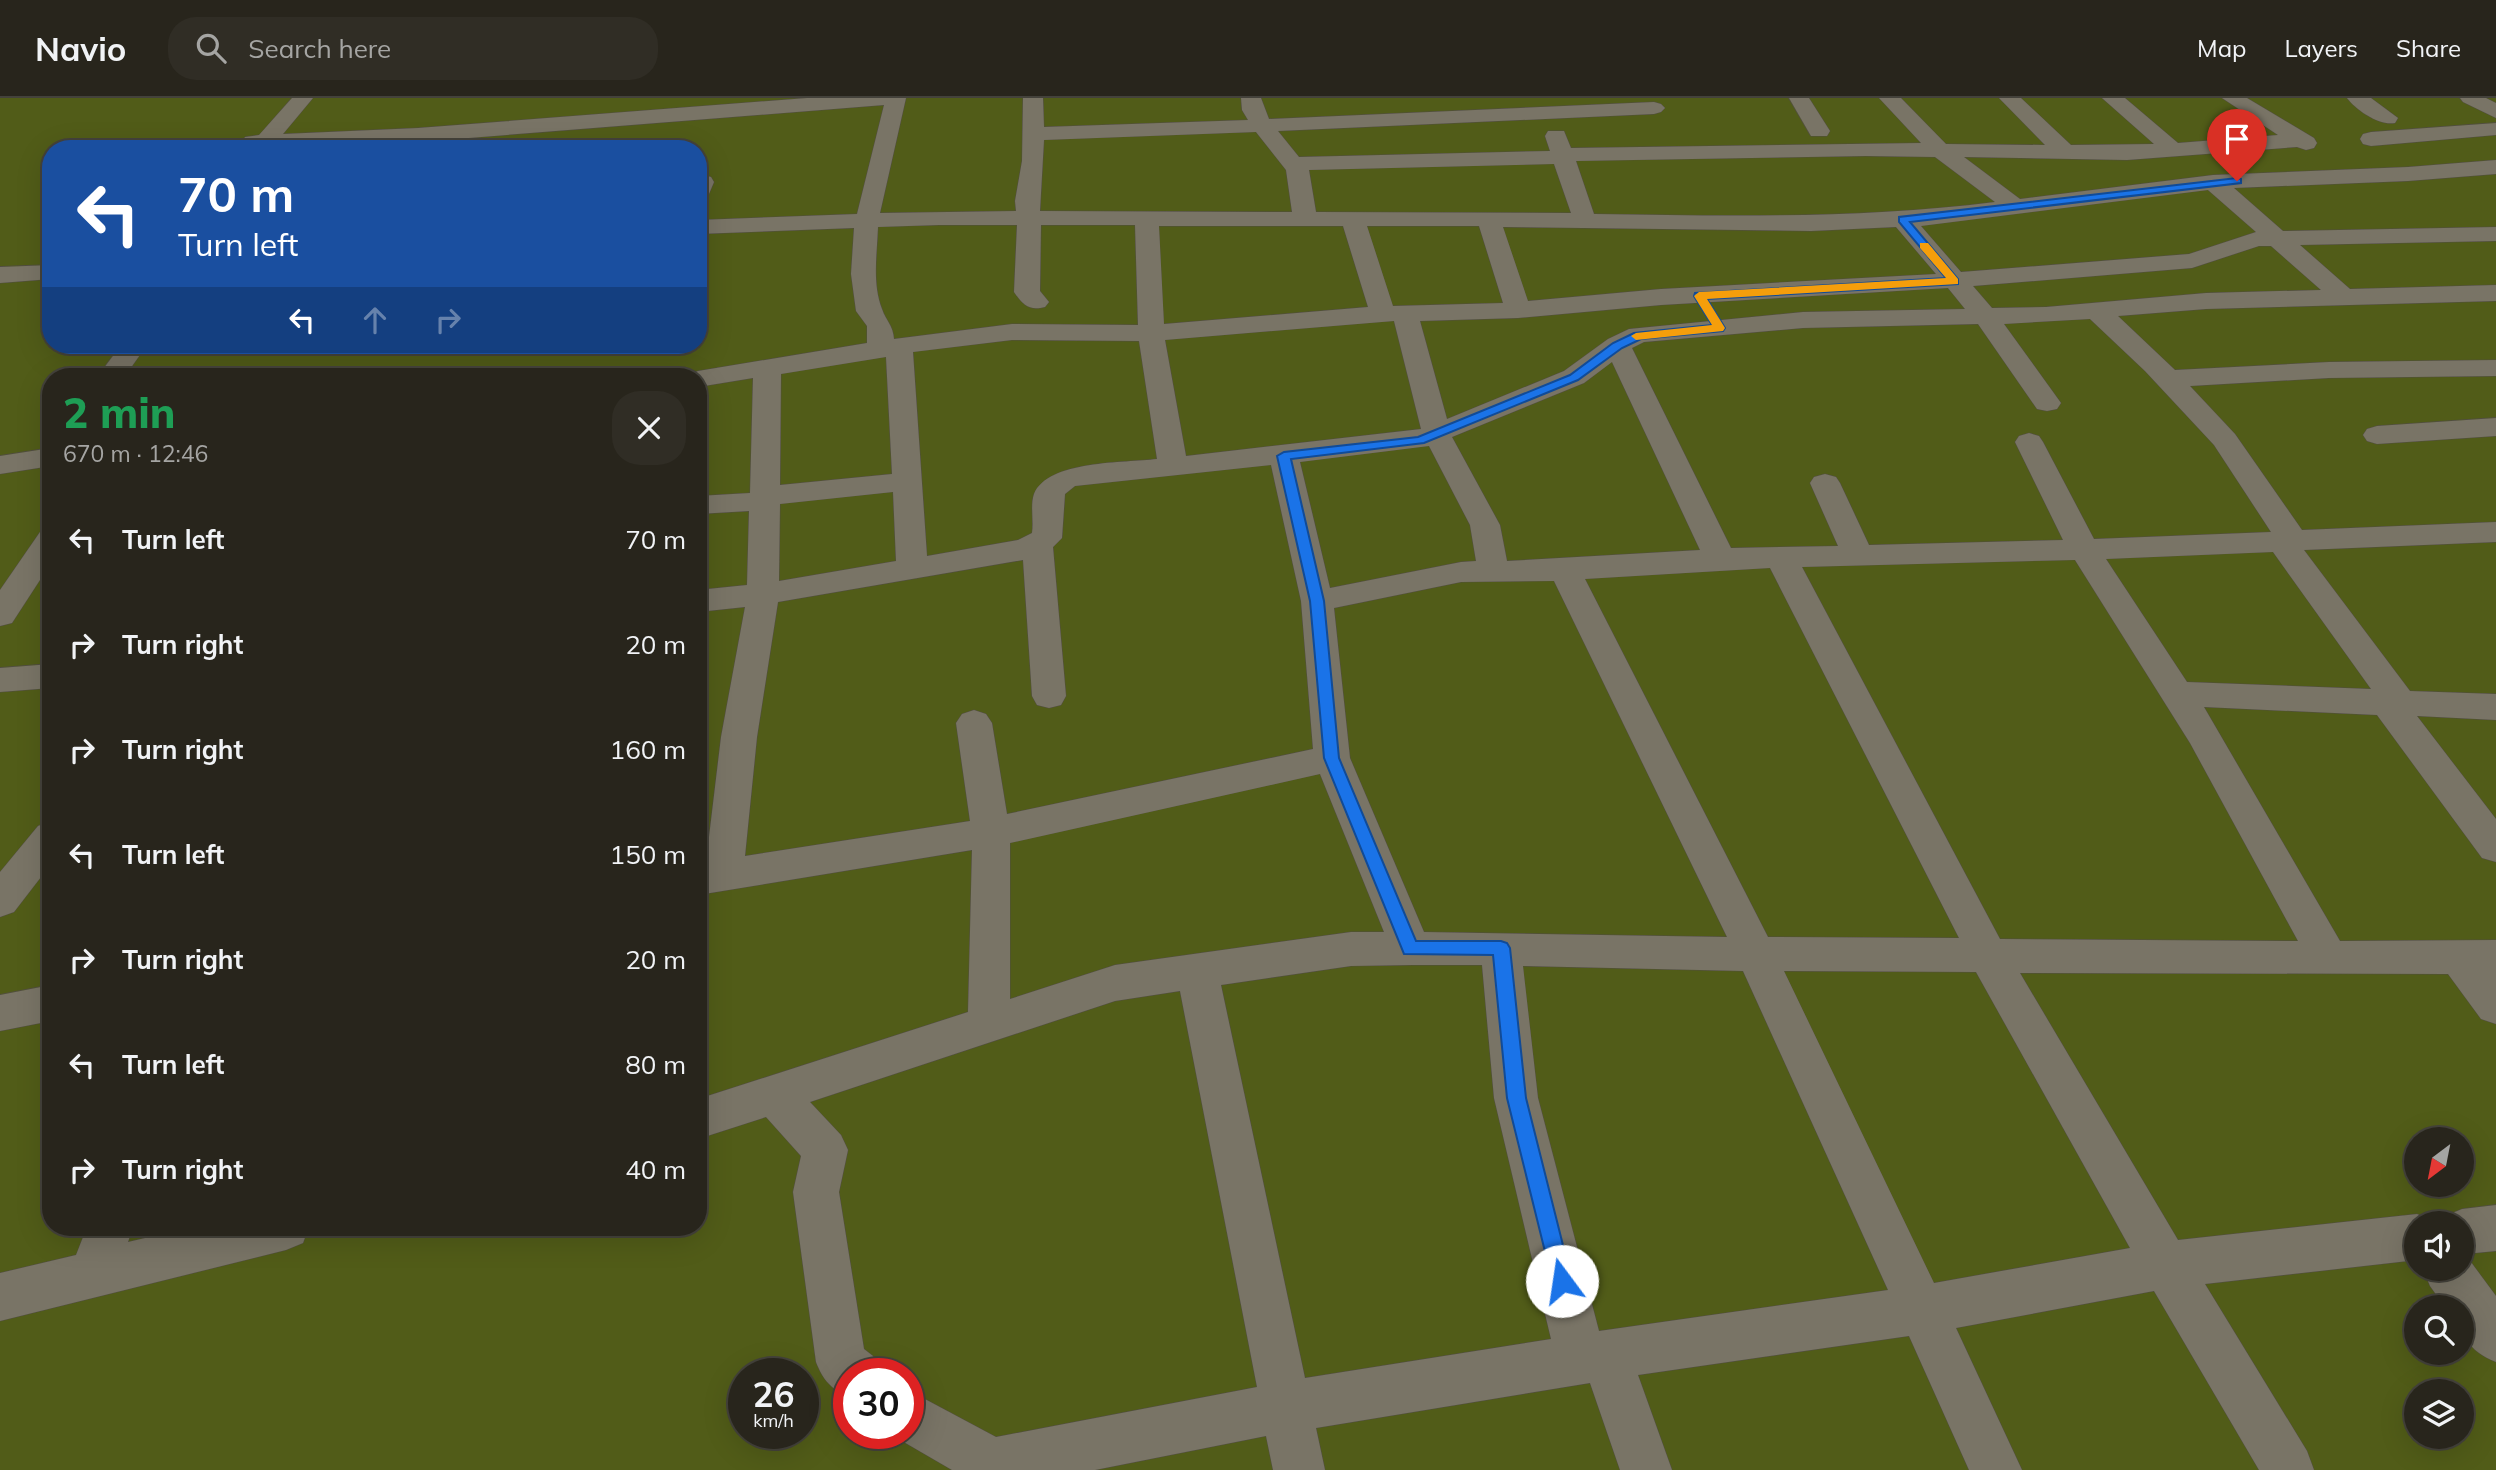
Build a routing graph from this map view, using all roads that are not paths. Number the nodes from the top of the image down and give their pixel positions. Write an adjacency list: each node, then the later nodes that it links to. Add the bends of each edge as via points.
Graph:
1 (303, 98): 26 (street)
2 (887, 98): 14 (street)
3 (896, 98): 46 (street)
4 (1033, 98): 24 (street)
5 (1251, 98): 21 (street)
6 (1646, 98): 16 (street, via 1654,108)
7 (1799, 98): 23 (street)
8 (1889, 98): 30 (street)
9 (2009, 98): 32 (street)
10 (2112, 98): 31 (street)
11 (2232, 98): 29 (street)
12 (2357, 98): 19 (street)
13 (2470, 98): 18 (street)
14 (809, 101): 15 (street)
15 (699, 105): 20 (street)
16 (1546, 105): 17 (street); 33 (street)
17 (1429, 107): 21 (street); 34 (street)
18 (2496, 112)
19 (2387, 118)
20 (510, 128): 27 (street); 28 (street)
21 (1264, 128): 24 (street); 35 (street)
22 (2496, 130): 25 (street)
23 (1819, 131)
24 (1034, 134): 41 (street)
25 (2371, 139)
26 (261, 140)
27 (295, 140)
28 (503, 140)
29 (2301, 140): 31 (street); 37 (street)
30 (1940, 150): 32 (street); 33 (street); 40 (street)
31 (2175, 151): 32 (street)
32 (2065, 152)
33 (1564, 156): 34 (street); 48 (street)
34 (1446, 160): 35 (street); 39 (street)
35 (1293, 164): 43 (street)
36 (2496, 167): 37 (street)
37 (2360, 175): 38 (street)
38 (2213, 182): 40 (street); 51 (street)
39 (1452, 200): 44 (street); 45 (street)
40 (2016, 207): 47 (street)
41 (1029, 218): 42 (street); 46 (street); 58 (street, via 1027,292)
42 (1147, 218): 43 (street); 64 (street)
43 (1305, 219): 44 (street)
44 (1353, 219): 61 (street)
45 (1489, 219): 48 (street); 59 (street)
46 (867, 220): 49 (street); 66 (street, via 863,274 869,311)
47 (1903, 220): 48 (street, via 1811,224); 54 (street)
48 (1585, 221)
49 (707, 227)
50 (2496, 234): 51 (street)
51 (2276, 238): 54 (street, via 2243,242 2192,261); 57 (street)
52 (40, 272): 53 (street)
53 (0, 275)
54 (1954, 281): 55 (street); 62 (street)
55 (1695, 286): 59 (street); 63 (street)
56 (2492, 297): 57 (street)
57 (2345, 298): 60 (street, via 2206,301)
58 (1037, 302)
59 (1518, 310): 61 (street)
60 (2097, 311): 62 (street); 70 (street)
61 (1394, 314): 64 (street); 73 (street)
62 (1986, 317): 63 (street, via 1803,320); 71 (street)
63 (1719, 328): 65 (street, via 1638,335)
64 (1151, 333): 66 (street, via 1012,332); 79 (street)
65 (1618, 345): 73 (street, via 1574,377); 91 (street)
66 (890, 349): 68 (street); 80 (street)
67 (2496, 368): 70 (street, via 2329,370)
68 (767, 370): 69 (street); 82 (street)
69 (707, 378)
70 (2167, 379): 85 (street, via 2225,440)
71 (2047, 403)
72 (2496, 427): 74 (street)
73 (1436, 433): 76 (street, via 1420,440); 94 (street, via 1485,525)
74 (2377, 435)
75 (2029, 442): 87 (street)
76 (1284, 456): 79 (street); 97 (street)
77 (42, 458): 78 (street)
78 (0, 465)
79 (1173, 468): 86 (street, via 1068,478 1053,485 1047,495 1050,525 1046,538)
80 (906, 481): 82 (street); 92 (street)
81 (1825, 483): 89 (street)
82 (765, 498): 83 (street); 95 (street)
83 (707, 504)
84 (2496, 533): 85 (street)
85 (2288, 541): 87 (street); 103 (street)
86 (1037, 543): 92 (street, via 1027,549); 102 (street)
87 (2084, 550): 89 (street); 101 (street)
88 (42, 552): 98 (street)
89 (1858, 555): 90 (street)
90 (1781, 558): 91 (street); 115 (street)
91 (1720, 559): 93 (street)
92 (912, 568): 95 (street)
93 (1566, 570): 94 (street); 114 (street)
94 (1493, 571): 97 (street, via 1461,572)
95 (763, 594): 96 (street); 110 (street)
96 (707, 600)
97 (1317, 601): 106 (street)
98 (0, 615)
99 (42, 677): 100 (street)
100 (0, 680)
101 (2178, 694): 103 (street); 117 (street)
102 (1049, 696)
103 (2392, 702): 104 (street); 109 (street)
104 (2496, 707)
105 (974, 723): 107 (street)
106 (1332, 758): 107 (street); 113 (street)
107 (991, 832): 110 (street); 122 (street)
108 (42, 847): 111 (street)
109 (2496, 847)
110 (711, 877)
111 (0, 901)
112 (1501, 948): 113 (street); 114 (street); 136 (street, via 1516,1098)
113 (1411, 949): 118 (street, via 1351,949)
114 (1755, 952): 115 (street); 134 (street)
115 (1987, 954): 117 (street); 130 (street)
116 (2478, 957): 117 (street); 120 (street)
117 (2329, 958)
118 (1197, 971): 122 (street, via 1115,983); 138 (street)
119 (42, 1005): 121 (street)
120 (2496, 1006)
121 (0, 1013)
122 (989, 1025): 123 (street)
123 (775, 1095): 124 (street); 137 (street, via 825,1150 816,1192)
124 (707, 1116)
125 (2496, 1228): 126 (street)
126 (2474, 1231)
127 (107, 1236): 131 (street)
128 (249, 1236): 131 (street)
129 (2404, 1238): 130 (street)
130 (2166, 1265): 134 (street); 143 (street)
131 (92, 1274): 133 (street)
132 (2456, 1281): 135 (street)
133 (0, 1297)
134 (1922, 1310): 136 (street); 142 (street)
135 (2496, 1337)
136 (1594, 1357): 138 (street); 141 (street)
137 (840, 1358)
138 (1286, 1407): 139 (street, via 992,1464); 140 (street)
139 (924, 1425)
140 (1299, 1470)
141 (1646, 1470)
142 (1996, 1470)
143 (2288, 1470)

